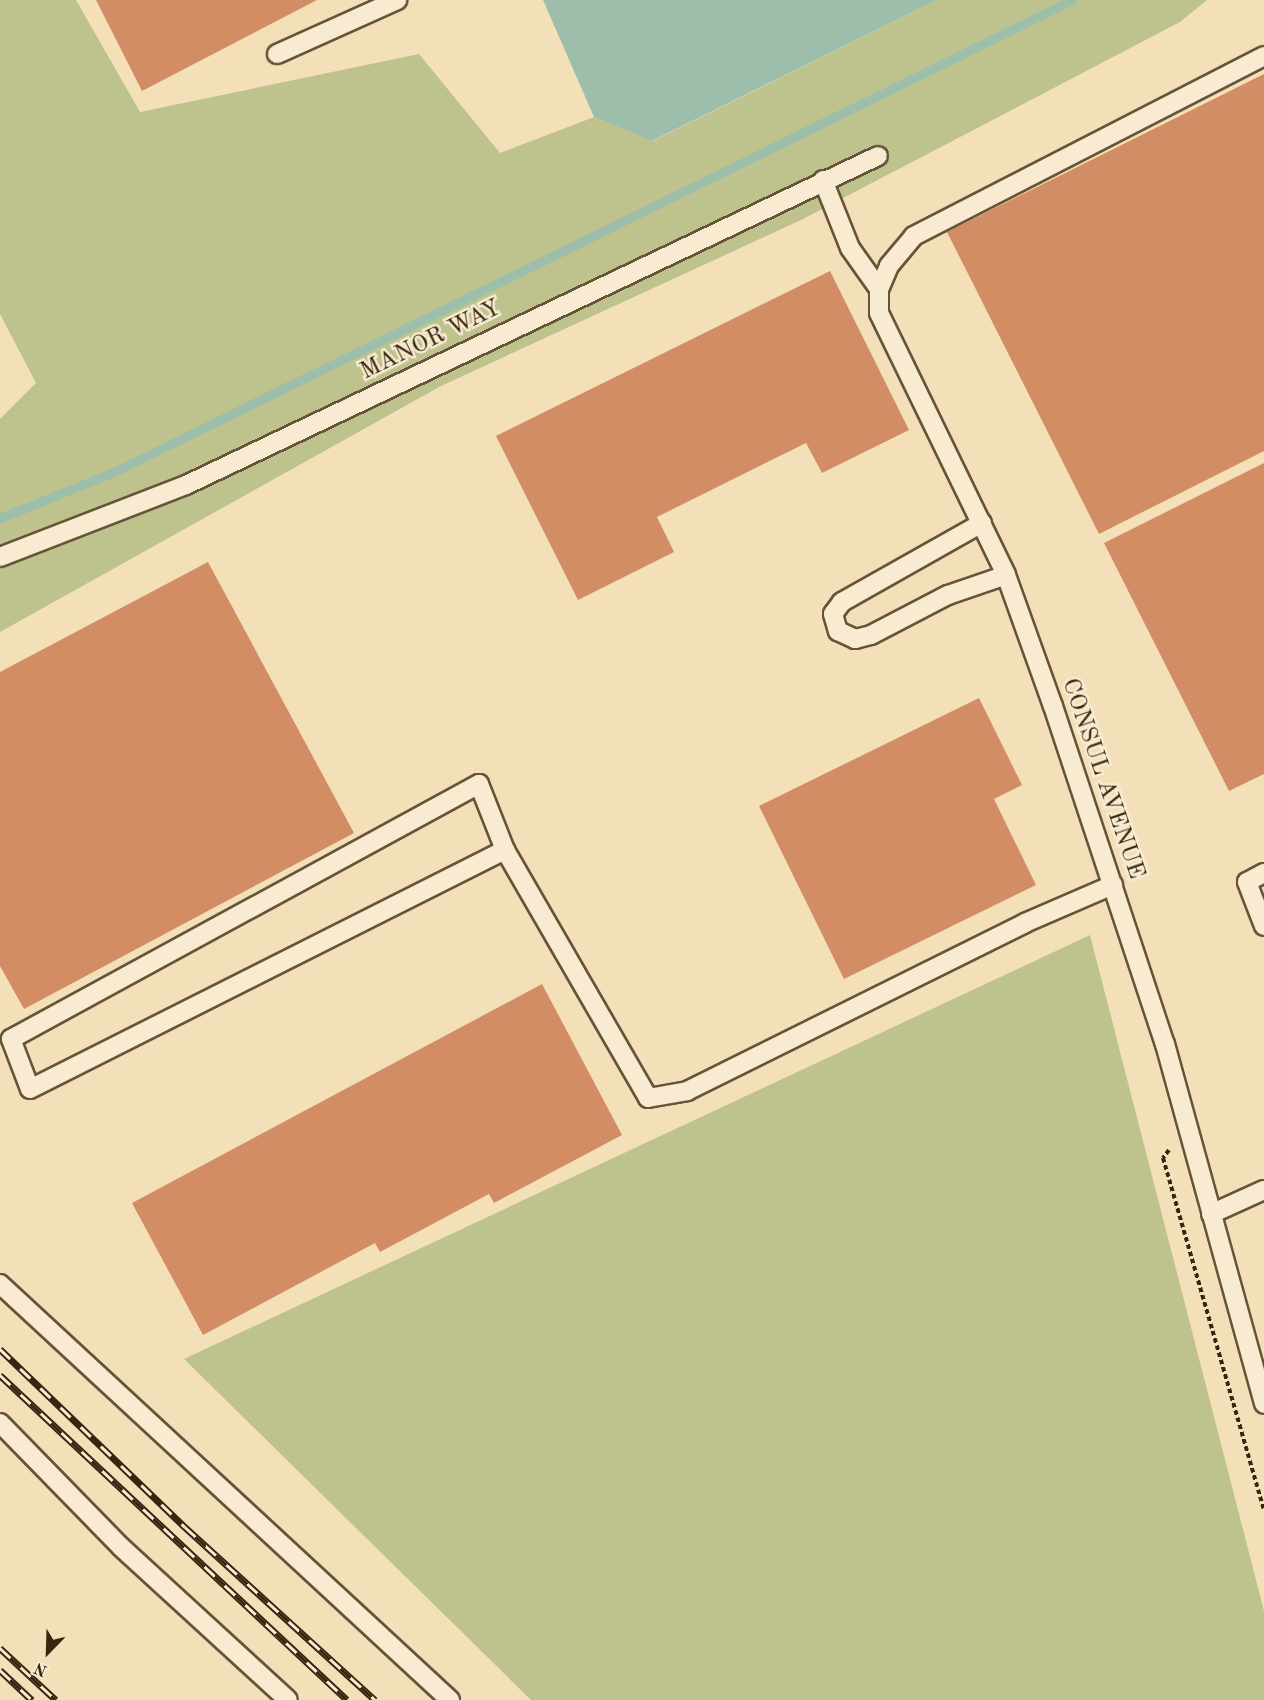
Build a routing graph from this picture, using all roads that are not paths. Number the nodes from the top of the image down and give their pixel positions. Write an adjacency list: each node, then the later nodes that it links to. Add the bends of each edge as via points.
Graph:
1 (397, 0): 2 (lane)
2 (277, 54)
3 (1264, 56): 6 (lane, via 914,236 889,266)
4 (878, 156): 5 (lane, MANOR WAY)
5 (823, 180): 6 (lane, via 850,248); 8 (lane, MANOR WAY, via 186,485)
6 (879, 289): 7 (lane, CONSUL AVENUE, via 879,313)
7 (982, 523): 9 (lane, CONSUL AVENUE); 9 (lane, via 842,602 833,614 838,631 855,639 872,635 948,595)
8 (0, 557)
9 (1006, 575): 12 (lane, CONSUL AVENUE)
10 (505, 850): 10 (lane, via 157,1025 30,1089 11,1039 478,784); 12 (lane, via 648,1098 687,1091 1025,923)
11 (1264, 873): 13 (lane, via 1247,882)
12 (1113, 885): 15 (lane, CONSUL AVENUE, via 1165,1044)
13 (1264, 926)
14 (1264, 1190): 15 (lane)
15 (1210, 1214): 17 (lane, CONSUL AVENUE)
16 (0, 1284): 20 (lane)
17 (1264, 1404)
18 (0, 1423): 19 (lane, via 121,1547)
19 (288, 1700)
20 (450, 1700)

